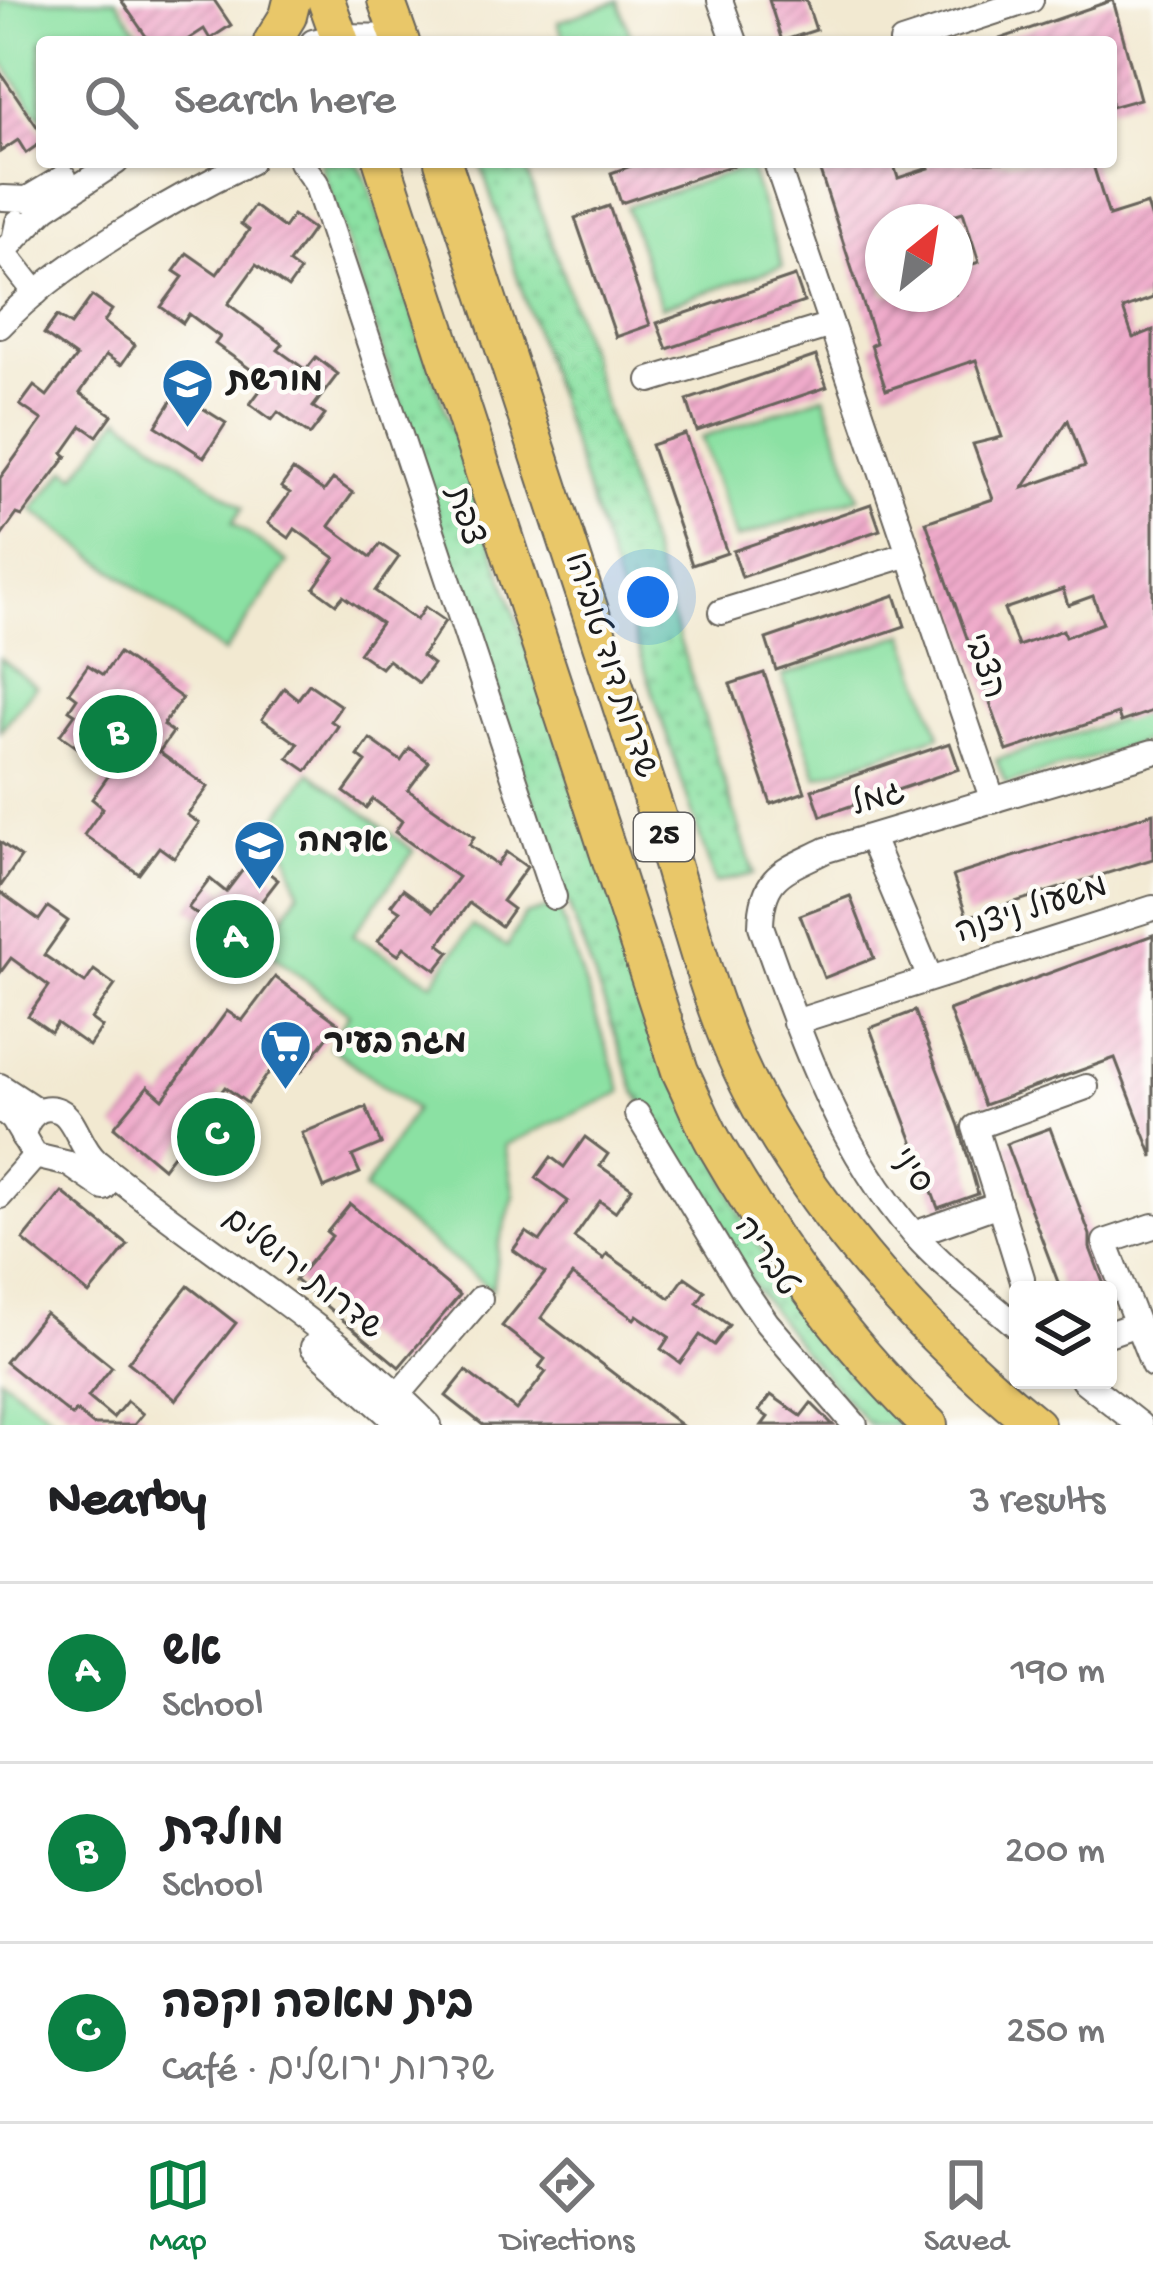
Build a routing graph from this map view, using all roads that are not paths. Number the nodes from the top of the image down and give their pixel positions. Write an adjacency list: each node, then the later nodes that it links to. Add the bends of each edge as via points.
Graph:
1 (292, 0): 6 (highway)
2 (326, 0): 7 (highway)
3 (386, 0): 8 (highway)
4 (720, 0): 9 (street)
5 (1031, 0): 10 (street)
6 (276, 36)
7 (330, 36)
8 (393, 36)
9 (733, 36)
10 (920, 36)
11 (76, 168): 18 (street, via 27,199)
12 (107, 168): 19 (street, via 46,208)
13 (239, 168): 20 (street)
14 (305, 168): 29 (street, צפת)
15 (383, 168): 55 (highway, שדרות דוד טוביהו / 25, via 680,1070 715,1144 799,1274 843,1336)
16 (444, 168): 56 (highway, שדרות דוד טוביהו / 25, via 706,975 749,1083 796,1164 891,1292)
17 (778, 168): 21 (street, הצבי)
18 (1, 198): 19 (street, via 18,218)
19 (7, 248): 20 (street)
20 (36, 293): 22 (street)
21 (831, 325): 23 (street); 24 (street, הצבי)
22 (0, 326)
23 (650, 380)
24 (909, 554): 25 (street); 27 (street, הצבי)
25 (721, 612)
26 (1153, 752): 27 (street, גמל)
27 (992, 801): 28 (street, גמל)
28 (872, 838): 31 (street, משעול ניצנה); 32 (street, גמל, via 780,873 762,900 761,926)
29 (554, 897)
30 (1153, 908): 31 (street, משעול ניצנה)
31 (930, 979): 32 (street, משעול ניצנה)
32 (795, 1022): 43 (street, סיני, via 844,1134)
33 (0, 1086): 36 (street)
34 (1086, 1087): 41 (street, via 975,1127)
35 (0, 1108): 39 (street, שדרות ירושלים)
36 (38, 1111): 38 (street, via 65,1114); 39 (street, via 26,1122)
37 (638, 1114): 54 (street, טבריה, via 742,1287)
38 (75, 1135): 39 (street, via 69,1150); 51 (street, שדרות ירושלים, via 93,1160)
39 (38, 1151): 40 (street); 52 (street, שדרות ירושלים, via 80,1171 250,1297)
40 (0, 1196)
41 (999, 1204): 43 (street); 44 (street)
42 (1153, 1226): 47 (street, via 1105,1242)
43 (914, 1234): 46 (street, סיני)
44 (1022, 1278)
45 (480, 1299): 51 (street)
46 (1009, 1319)
47 (1137, 1324): 48 (street); 49 (street)
48 (1117, 1331)
49 (1153, 1365)
50 (1094, 1389): 57 (street)
51 (399, 1394): 53 (street, שדרות ירושלים)
52 (400, 1425)
53 (429, 1425)
54 (854, 1425)
55 (928, 1425)
56 (1036, 1425)
57 (1140, 1425)

